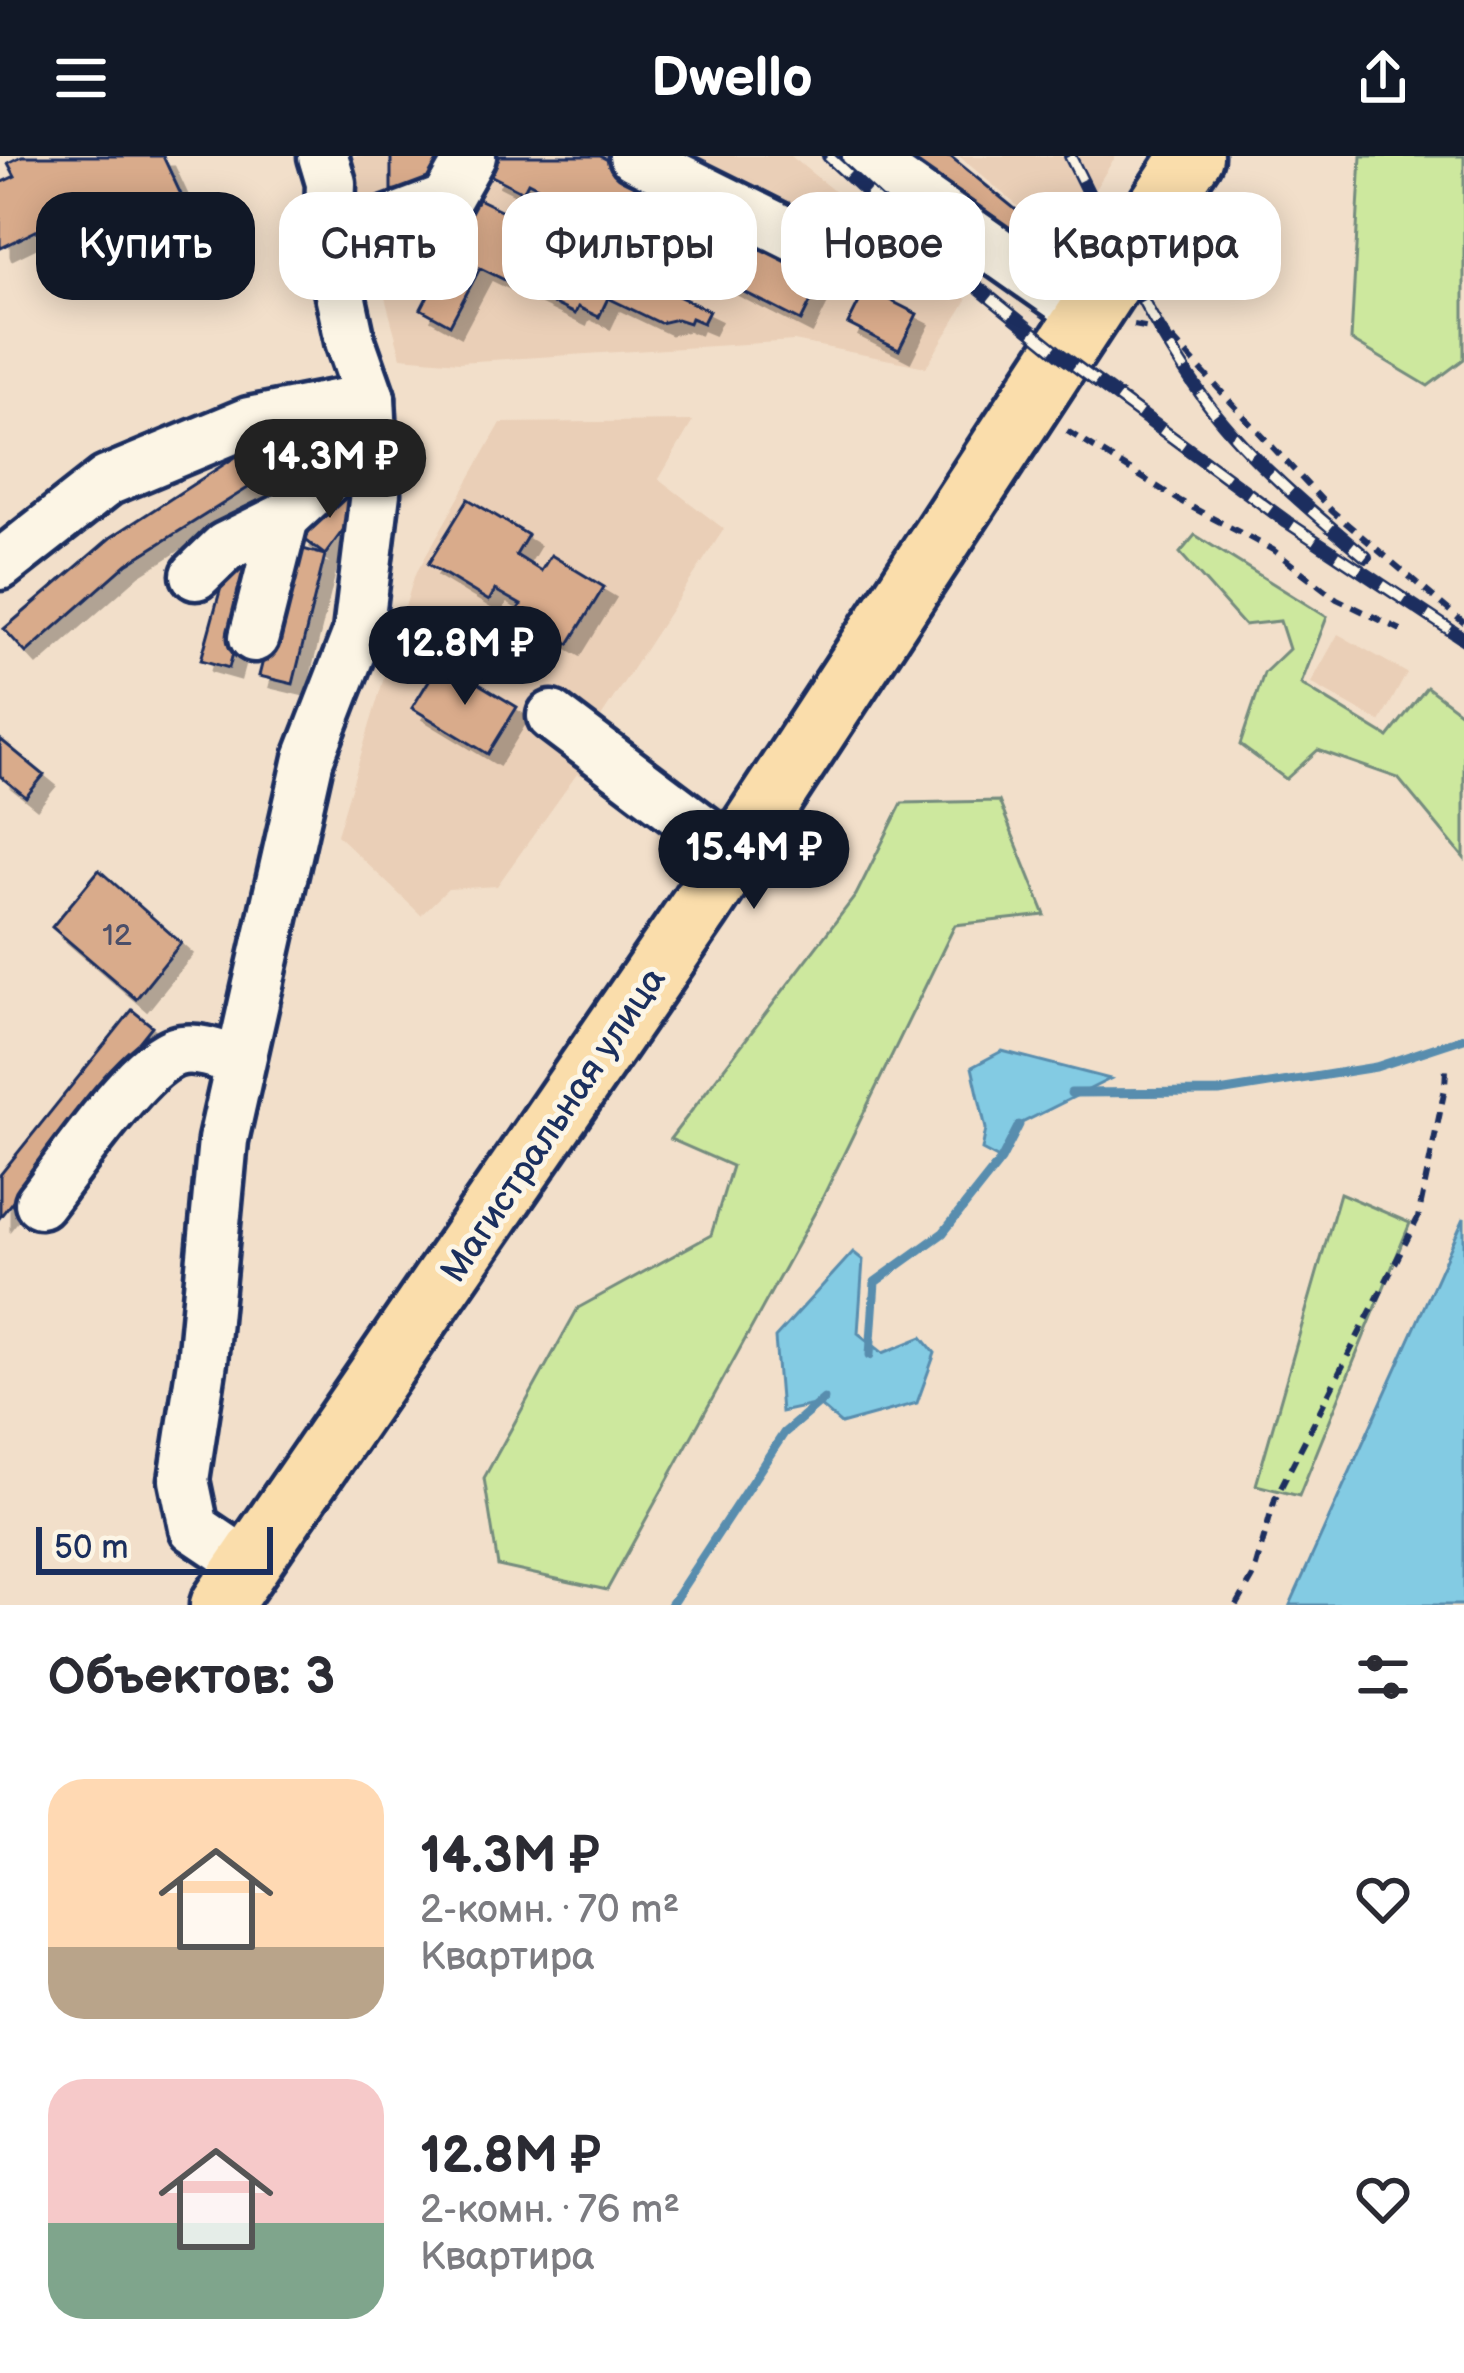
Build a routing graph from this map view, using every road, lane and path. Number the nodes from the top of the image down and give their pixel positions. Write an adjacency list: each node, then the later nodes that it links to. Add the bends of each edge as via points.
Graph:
1 (323, 156): 6 (lane)
2 (471, 156): 7 (lane)
3 (634, 156): 8 (lane)
4 (867, 156): 10 (lane)
5 (1192, 156): 10 (main road, Магистральная улица)
6 (332, 192)
7 (451, 192)
8 (781, 229)
9 (341, 300): 11 (lane)
10 (1089, 316): 12 (main road, Магистральная улица); 17 (path, via 1165,331 1332,511)
11 (370, 398): 13 (lane); 15 (lane, via 249,422 107,481)
12 (1028, 409): 18 (path); 21 (main road, Магистральная улица)
13 (373, 458): 14 (lane, via 331,475); 22 (lane, via 358,632 309,758)
14 (284, 518): 16 (lane, via 226,547); 19 (lane)
15 (1, 563)
16 (196, 575)
17 (1464, 622)
18 (1401, 630)
19 (254, 637)
20 (552, 716): 21 (lane)
21 (735, 854): 25 (main road, Магистральная улица)
22 (238, 1061): 24 (lane, via 182,1050 162,1058); 25 (lane, via 184,1480 194,1528)
23 (1446, 1068): 26 (path, via 1418,1218 1275,1499)
24 (40, 1203)
25 (235, 1585)
26 (1237, 1605)

